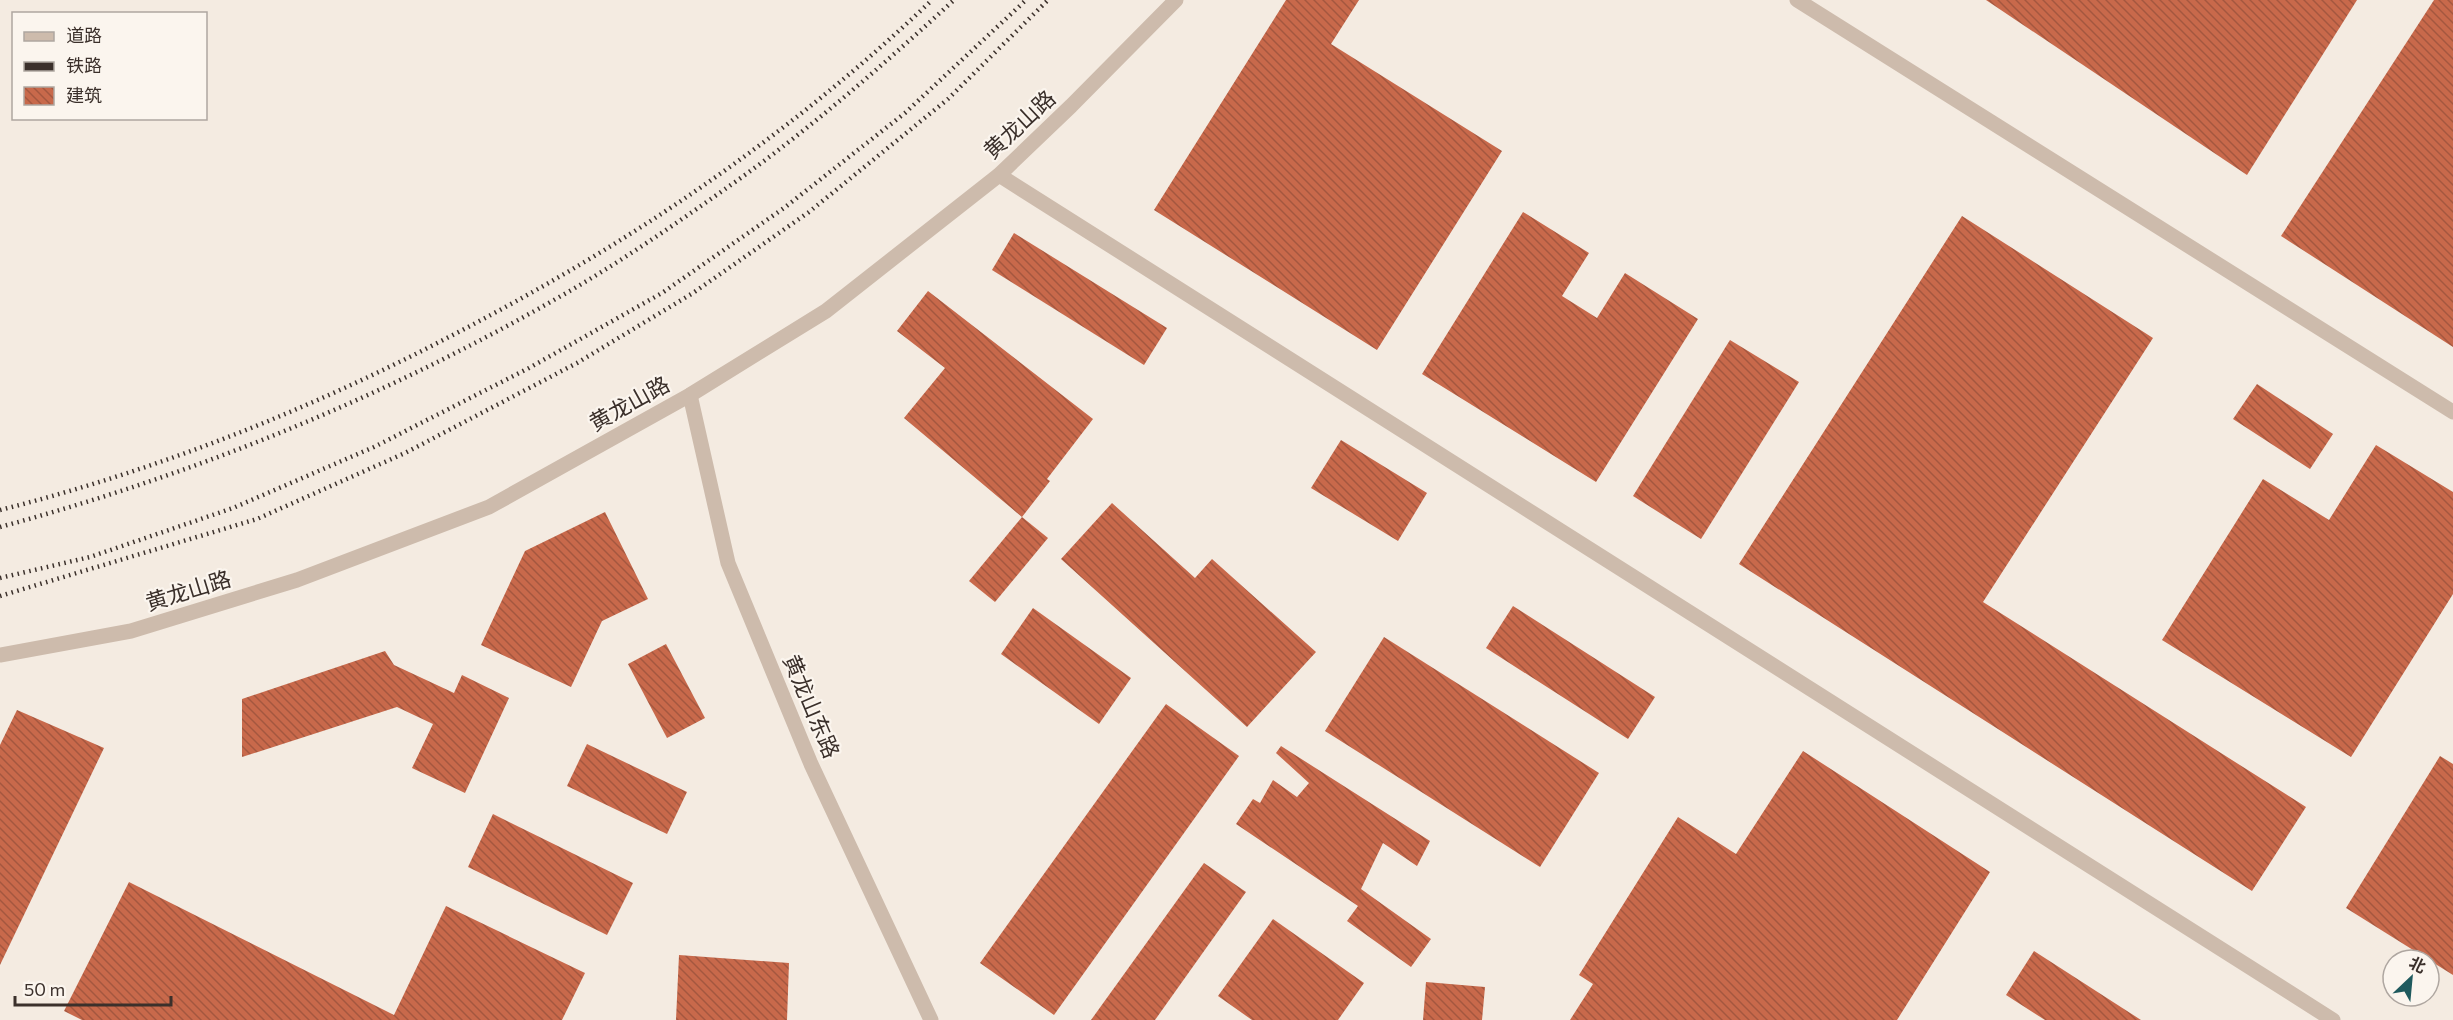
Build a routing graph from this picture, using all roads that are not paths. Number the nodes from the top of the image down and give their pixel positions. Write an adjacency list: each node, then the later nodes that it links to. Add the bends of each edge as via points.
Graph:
1 (1176, 0): 3 (street, 黄龙山路)
2 (1797, 0): 5 (street)
3 (999, 175): 4 (street, 黄龙山路, via 826,312); 8 (street)
4 (690, 395): 6 (street, 黄龙山路, via 489,507 307,576 131,631); 7 (street, 黄龙山东路, via 728,563 811,764)
5 (2453, 412)
6 (0, 655)
7 (931, 1020)
8 (2333, 1020)

